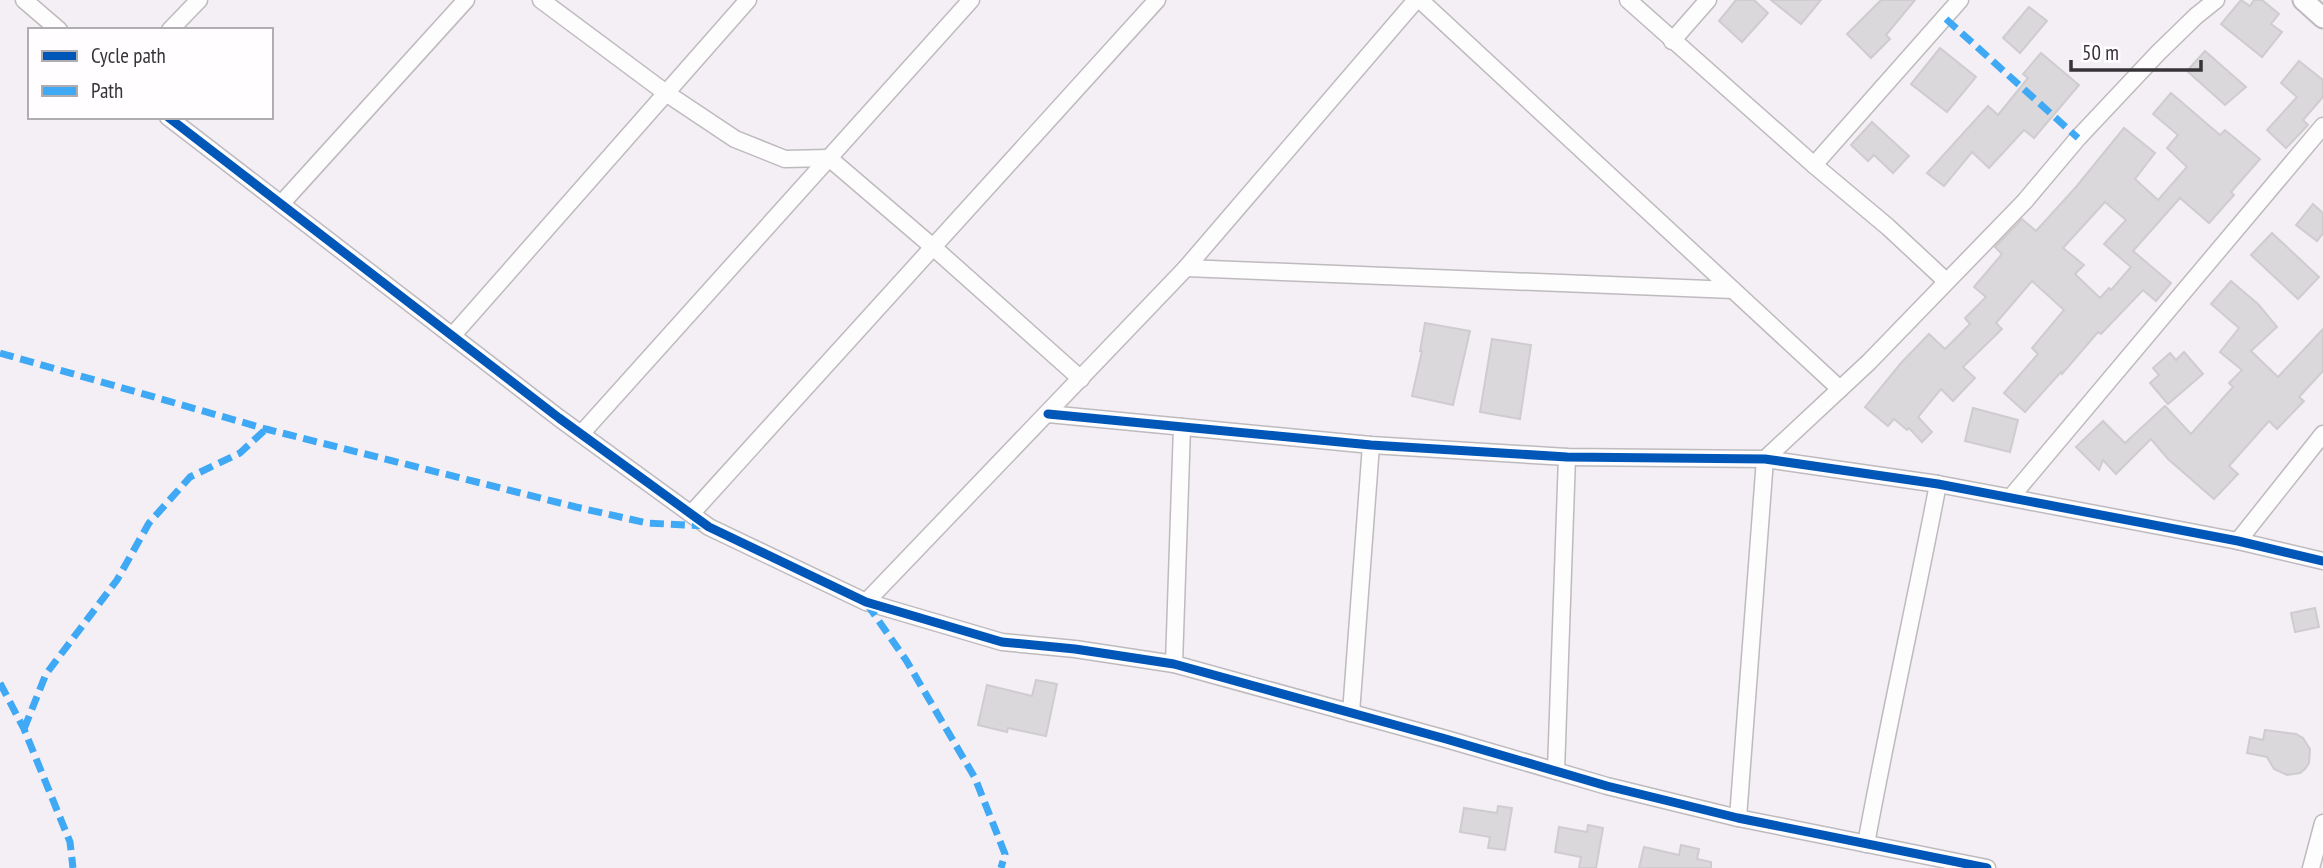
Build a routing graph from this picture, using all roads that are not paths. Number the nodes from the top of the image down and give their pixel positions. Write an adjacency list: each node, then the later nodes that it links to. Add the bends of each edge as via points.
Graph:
1 (24, 0): 15 (street)
2 (199, 0): 16 (street)
3 (466, 0): 23 (street)
4 (541, 0): 18 (street)
5 (747, 0): 18 (street)
6 (971, 0): 21 (street)
7 (1157, 0): 24 (street)
8 (1418, 0): 25 (street); 27 (street)
9 (1628, 0): 17 (street)
10 (1708, 0): 17 (street)
11 (1960, 0): 22 (street)
12 (2217, 0): 26 (street, via 2158,53)
13 (2303, 0): 14 (street)
14 (2323, 18)
15 (57, 28)
16 (172, 28)
17 (1672, 41): 22 (street)
18 (666, 93): 21 (street, via 735,139 785,159); 28 (street)
19 (171, 119): 23 (street)
20 (2323, 126): 39 (street)
21 (829, 158): 24 (street); 34 (street)
22 (1814, 165): 26 (street)
23 (281, 204): 28 (street)
24 (933, 247): 29 (street); 40 (street)
25 (1186, 268): 27 (street); 29 (street)
26 (1946, 281): 30 (street)
27 (1733, 290): 30 (street)
28 (453, 335): 34 (street)
29 (1081, 379): 31 (street)
30 (1840, 389): 37 (street)
31 (1048, 414): 32 (street); 43 (street)
32 (1182, 426): 35 (street); 44 (street)
33 (2323, 433): 41 (street)
34 (581, 434): 40 (street)
35 (1371, 445): 36 (street); 45 (street)
36 (1567, 457): 37 (street); 46 (street)
37 (1765, 459): 38 (street); 47 (street)
38 (1938, 484): 39 (street); 49 (street)
39 (2011, 497): 41 (street)
40 (691, 514): 43 (street, via 709,527)
41 (2238, 541): 42 (street)
42 (2323, 561)
43 (866, 602): 44 (street, via 1002,642)
44 (1174, 664): 45 (street)
45 (1350, 713): 46 (street)
46 (1556, 771): 47 (street)
47 (1738, 818): 49 (street)
48 (2323, 823): 51 (street)
49 (1866, 844): 50 (street)
50 (1987, 868)
51 (2311, 868)

